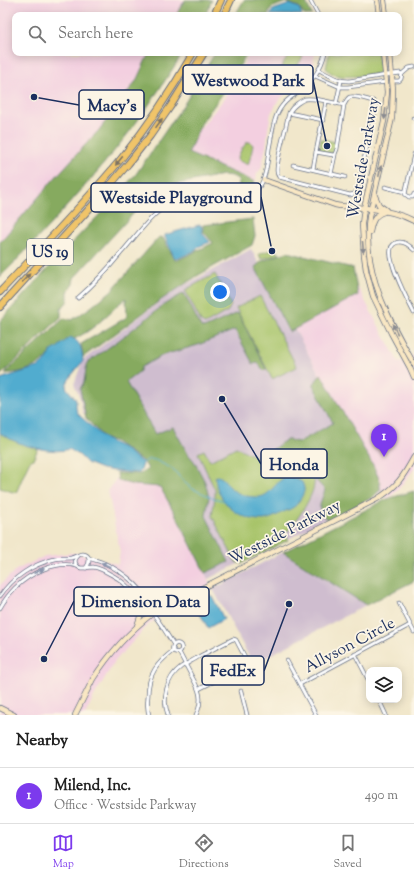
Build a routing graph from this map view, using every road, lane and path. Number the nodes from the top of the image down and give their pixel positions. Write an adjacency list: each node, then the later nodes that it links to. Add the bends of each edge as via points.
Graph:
1 (221, 0): 6 (highway)
2 (231, 0): 7 (highway)
3 (310, 0): 8 (street)
4 (377, 0): 9 (main road)
5 (384, 0): 10 (main road)
6 (215, 12)
7 (225, 12)
8 (316, 12)
9 (379, 12)
10 (386, 12)
11 (191, 56): 49 (highway, US 19, one-way to 49, via 162,102 121,158)
12 (202, 56): 51 (highway, US 19, one-way to 12, via 128,164 170,108)
13 (324, 56): 17 (street)
14 (383, 56): 21 (main road, Westside Parkway)
15 (390, 56): 18 (main road, Westside Parkway)
16 (414, 67): 19 (street)
17 (319, 70): 20 (street); 22 (street)
18 (392, 74): 19 (street); 21 (street); 23 (main road, Westside Parkway)
19 (402, 74): 23 (street, via 399,81)
20 (315, 76): 25 (street); 38 (street, via 309,84 285,102 276,117)
21 (386, 76): 22 (street); 24 (main road, Westside Parkway)
22 (341, 81): 25 (street)
23 (393, 81): 24 (street); 41 (main road, Westside Parkway, one-way to 23, via 392,118)
24 (386, 82): 25 (street); 43 (main road, Westside Parkway, one-way to 43, via 384,121)
25 (340, 87): 27 (street)
26 (326, 102): 27 (street); 29 (street, via 304,100 294,106); 30 (street)
27 (336, 104): 28 (street)
28 (344, 105): 29 (street, via 347,99 354,96 373,101 376,106 357,190 350,195 277,175); 33 (street)
29 (289, 113): 30 (street)
30 (322, 120): 31 (street)
31 (316, 152): 33 (street); 35 (street)
32 (414, 154): 40 (street)
33 (335, 155): 36 (street)
34 (293, 165): 35 (street)
35 (313, 170): 36 (street)
36 (331, 174): 37 (street)
37 (345, 177)
38 (264, 180): 43 (main road, via 344,207); 50 (street, via 259,188 246,194 214,196 168,205 159,210 97,281)
39 (385, 187): 40 (street)
40 (405, 192): 42 (street, via 413,198)
41 (375, 193): 44 (main road, Westside Parkway); 45 (main road, via 379,206)
42 (414, 194)
43 (364, 208): 44 (main road); 54 (main road, Westside Parkway, one-way to 54, via 363,245 368,280 381,314)
44 (371, 209): 45 (main road); 47 (main road, Westside Parkway)
45 (388, 212): 46 (main road); 47 (main road, via 380,213 373,220)
46 (414, 221)
47 (368, 241): 53 (main road, Westside Parkway, one-way to 47, via 379,294 371,269)
48 (414, 250): 52 (street, via 403,242 397,242 390,249 400,285)
49 (0, 292)
50 (78, 298)
51 (0, 306)
52 (414, 313)
53 (414, 364)
54 (414, 377)
55 (414, 457): 63 (main road, Westside Parkway, via 397,484 377,499)
56 (78, 556): 57 (street, via 85,555); 58 (street, via 75,562); 60 (street, via 42,563 17,577)
57 (89, 558): 59 (street, via 90,562); 64 (street, one-way to 57, via 128,577)
58 (77, 566): 59 (street); 61 (street, one-way to 58, via 23,581 44,569 57,565)
59 (86, 568): 65 (street, via 94,568 124,582)
60 (4, 590): 61 (street); 62 (street)
61 (9, 595): 67 (street)
62 (0, 596)
63 (184, 597): 64 (main road, via 165,602); 68 (main road, Westside Parkway)
64 (147, 599): 68 (street)
65 (140, 601): 68 (street); 70 (main road, via 142,607)
66 (399, 603): 69 (street)
67 (0, 608)
68 (153, 613): 70 (main road, Westside Parkway); 72 (street)
69 (410, 625): 71 (street); 75 (street, Allyson Circle)
70 (137, 627): 85 (main road, Westside Parkway, via 109,656)
71 (414, 632)
72 (174, 645): 73 (street); 74 (street, via 181,646)
73 (174, 650): 74 (street); 86 (street, via 152,672 148,687)
74 (179, 652): 77 (street)
75 (355, 654): 78 (street); 79 (street, Allyson Circle)
76 (287, 661): 79 (street)
77 (185, 664): 80 (street); 80 (street, via 231,640 237,641 246,659 246,665); 87 (street, via 176,671 168,684 165,702)
78 (366, 675)
79 (300, 684): 90 (street)
80 (199, 689): 88 (street, via 200,702)
81 (241, 691): 89 (street)
82 (380, 703): 91 (street)
83 (0, 708): 84 (main road)
84 (14, 715)
85 (75, 715)
86 (149, 715)
87 (168, 715)
88 (196, 715)
89 (247, 715)
90 (316, 715)
91 (386, 715)

